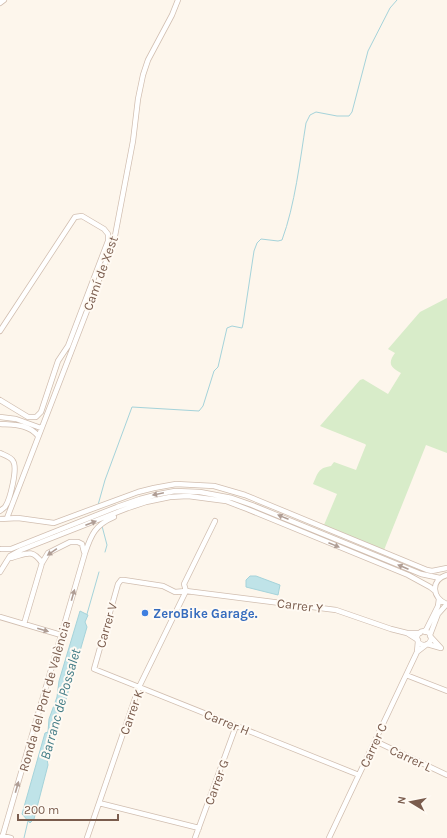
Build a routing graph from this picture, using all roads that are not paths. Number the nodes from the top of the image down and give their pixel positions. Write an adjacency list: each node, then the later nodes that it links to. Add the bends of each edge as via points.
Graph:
1 (4, 0): 3 (street)
2 (178, 0): 8 (street, Camí de Xest, via 143,75 114,241)
3 (0, 3)
4 (0, 331): 5 (street, via 75,217 84,217 106,231 108,241 68,346 58,361 41,412 36,417 28,417)
5 (0, 400)
6 (0, 418): 8 (street, via 20,420)
7 (0, 424): 9 (street, via 26,427)
8 (41, 428): 9 (street, Camí de Xest)
9 (38, 436): 13 (street, Camí de Xest)
10 (0, 453): 12 (street, via 11,458 14,468 9,499)
11 (209, 498): 17 (street, Ronda del Port de València, via 166,500 107,520 93,533); 18 (street, one-way to 11, via 21,550 146,502 188,496); 26 (street, one-way to 26, via 226,501 408,575)
12 (0, 511)
13 (7, 518): 14 (street); 20 (street, via 54,523 154,488 176,484 214,486 245,495 427,570)
14 (0, 519)
15 (215, 521): 25 (street, Carrer K, via 184,584)
16 (1, 548): 18 (street); 23 (street, one-way to 16, via 421,574 252,505 200,492 175,491 140,499 11,549)
17 (85, 553): 19 (street, one-way to 19, via 82,544 70,542 48,553); 33 (street, Ronda del Port de València, one-way to 17)
18 (7, 560): 19 (street, via 32,553 38,556); 21 (street)
19 (42, 563): 30 (street)
20 (447, 568)
21 (0, 572)
22 (447, 575): 23 (street)
23 (440, 578): 26 (street)
24 (120, 582): 25 (street, Carrer Y, via 124,580 163,586 175,592); 40 (street, Carrer V)
25 (186, 591): 32 (street, Carrer Y, via 336,610 391,630); 42 (street, Carrer K)
26 (435, 591): 27 (street)
27 (439, 599): 28 (street); 31 (street, via 438,606)
28 (447, 604): 34 (street, via 438,614)
29 (0, 618): 30 (street)
30 (24, 624): 33 (street, one-way to 33)
31 (422, 632): 32 (street, Carrer Y); 34 (street); 35 (street)
32 (407, 633): 35 (street, Carrer Y)
33 (61, 635): 50 (street, Ronda del Port de València, one-way to 33)
34 (430, 636): 36 (street); 37 (street)
35 (418, 641): 36 (street, via 422,645); 39 (street, Carrer C)
36 (427, 644): 37 (street); 39 (street, Carrer C)
37 (441, 648): 38 (street)
38 (446, 651)
39 (417, 652): 41 (street, Carrer C)
40 (94, 669): 42 (street, Carrer H)
41 (406, 675): 43 (street); 45 (street, Carrer C)
42 (139, 687): 44 (street, Carrer H); 48 (street, Carrer K)
43 (447, 691)
44 (236, 726): 46 (street, Carrer H); 49 (street, Carrer G)
45 (375, 741): 46 (street, Carrer C); 47 (street, Carrer L)
46 (359, 775): 54 (street, Carrer C)
47 (447, 775)
48 (99, 803): 49 (street); 52 (street, Carrer K)
49 (198, 828): 53 (street, Carrer G)
50 (2, 836): 51 (street)
51 (11, 838)
52 (86, 838)
53 (195, 838)
54 (329, 838)

